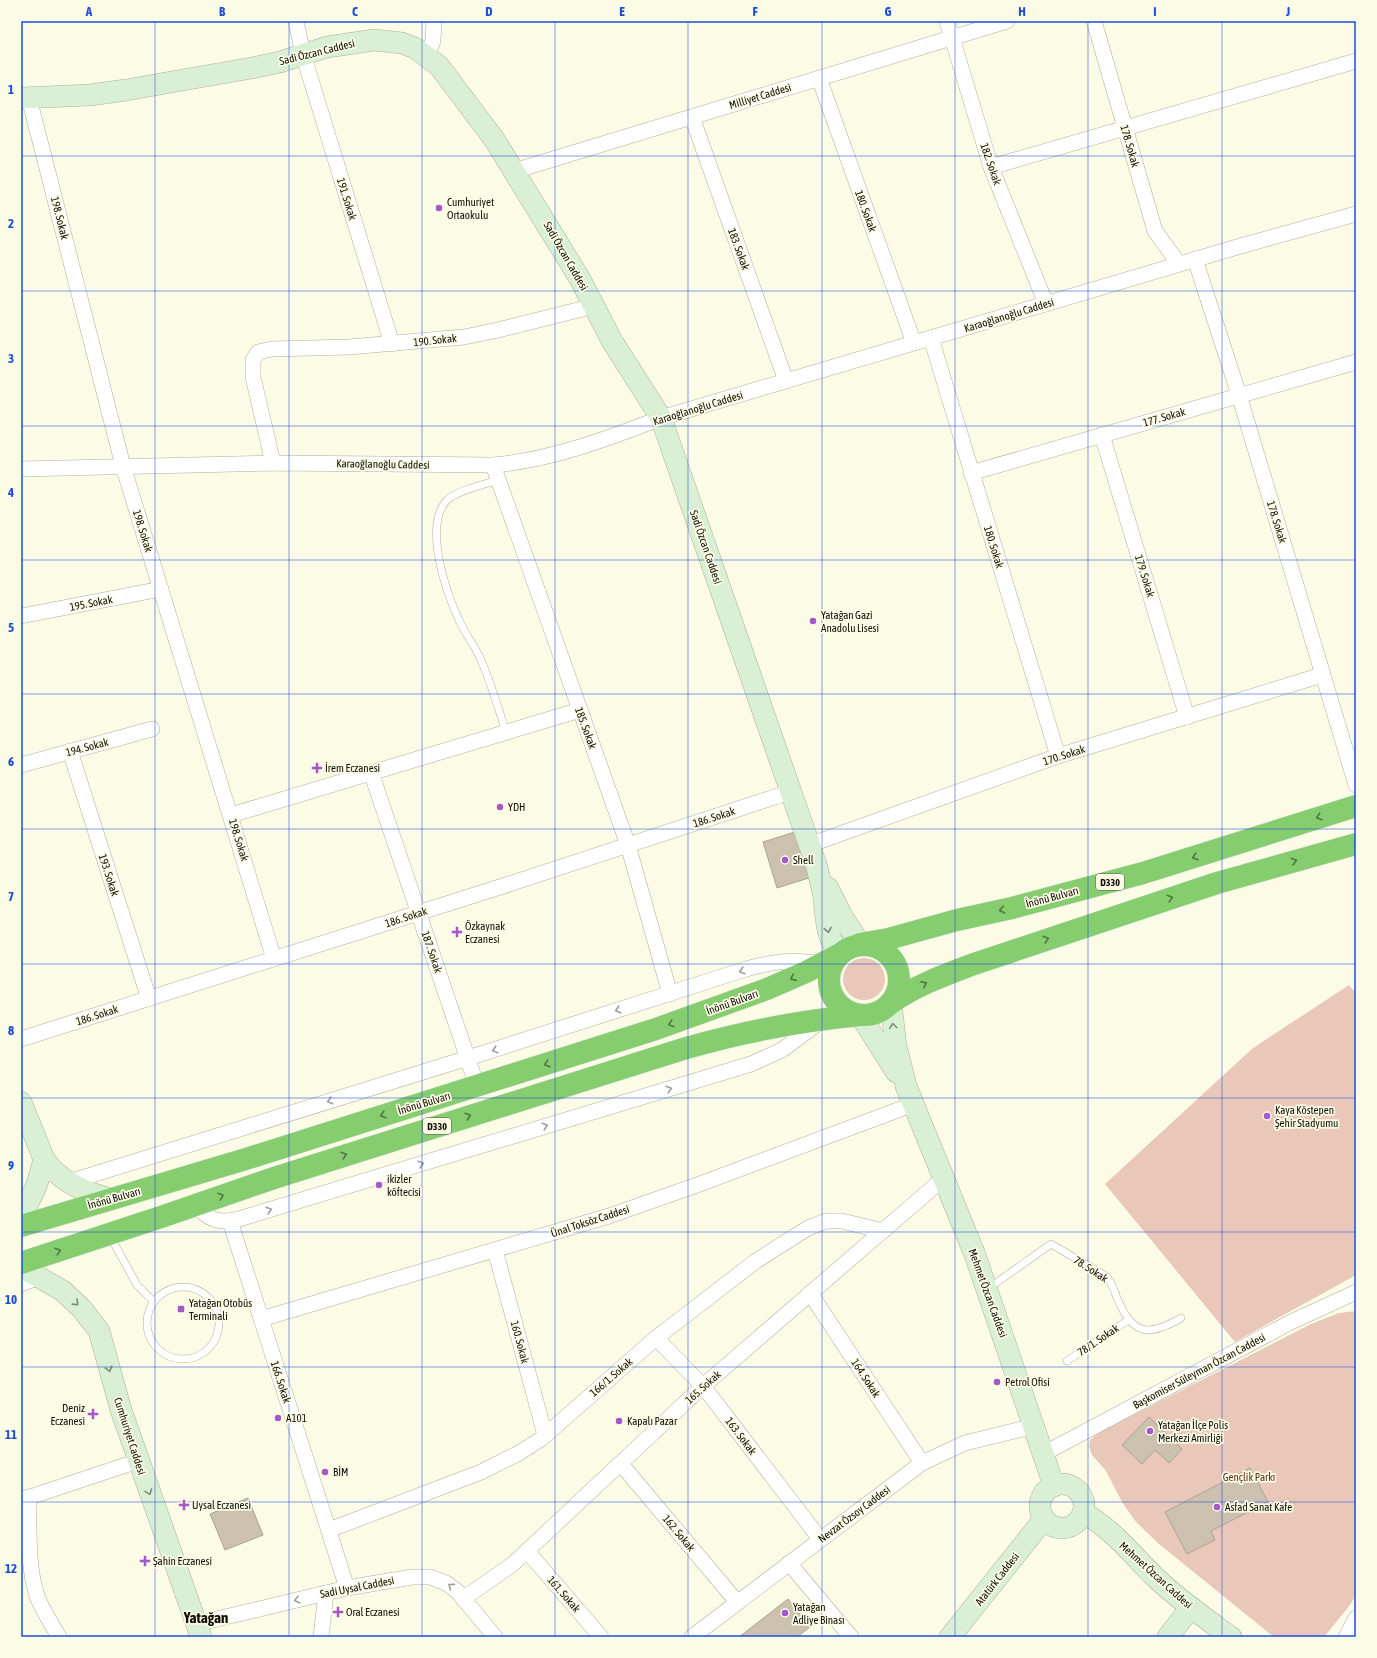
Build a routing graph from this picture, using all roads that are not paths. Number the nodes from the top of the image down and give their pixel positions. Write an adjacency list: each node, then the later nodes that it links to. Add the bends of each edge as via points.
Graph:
1 (296, 21): 7 (street, 191. Sokak)
2 (434, 21): 8 (street, via 433,41)
3 (947, 21): 6 (street, 182. Sokak)
4 (1007, 21): 6 (street, Milliyet Caddesi)
5 (1094, 21): 13 (street, 178. Sokak)
6 (952, 38): 10 (street, Milliyet Caddesi); 14 (street, 182. Sokak)
7 (303, 54): 8 (street, Sadi Özcan Caddesi, via 328,47 374,40 402,43); 11 (street, Sadi Özcan Caddesi, via 257,67 126,90 90,95); 23 (street, 191. Sokak)
8 (427, 56): 15 (street, Sadi Özcan Caddesi, via 438,66 489,133)
9 (1356, 61): 13 (street)
10 (819, 78): 12 (street, Milliyet Caddesi); 22 (street, 180. Sokak)
11 (25, 98): 31 (street, 198. Sokak)
12 (692, 117): 15 (street, Milliyet Caddesi); 25 (street, 183. Sokak)
13 (1125, 128): 14 (street); 18 (street, 178. Sokak, via 1155,231)
14 (991, 167): 19 (street, 182. Sokak)
15 (514, 171): 20 (street, Sadi Özcan Caddesi)
16 (1356, 214): 17 (street, Karaoğlanoğlu Caddesi)
17 (1195, 259): 18 (street, Karaoğlanoğlu Caddesi); 26 (street, 178. Sokak)
18 (1179, 264): 19 (street, Karaoğlanoğlu Caddesi)
19 (1046, 304): 21 (street, Karaoğlanoğlu Caddesi)
20 (594, 306): 23 (street, 190. Sokak, via 464,337); 27 (street, Sadi Özcan Caddesi, via 612,341)
21 (931, 338): 22 (street, Karaoğlanoğlu Caddesi); 33 (street, 180. Sokak)
22 (914, 343): 25 (street, Karaoğlanoğlu Caddesi)
23 (392, 344): 29 (street, 190. Sokak, via 272,349 263,350 255,355 252,370)
24 (1356, 362): 26 (street, 177. Sokak)
25 (786, 381): 27 (street, Karaoğlanoğlu Caddesi)
26 (1238, 395): 28 (street, 177. Sokak); 37 (street, 178. Sokak)
27 (661, 418): 30 (street, Karaoğlanoğlu Caddesi, via 547,456); 47 (street, Sadi Özcan Caddesi)
28 (1102, 435): 33 (street, 177. Sokak); 39 (street, 179. Sokak)
29 (273, 463): 30 (street, Karaoğlanoğlu Caddesi); 31 (street, Karaoğlanoğlu Caddesi)
30 (493, 465): 34 (street, 185. Sokak)
31 (124, 466): 32 (street, Karaoğlanoğlu Caddesi); 35 (street, 198. Sokak)
32 (21, 469)
33 (971, 473): 43 (street, 180. Sokak)
34 (498, 480): 38 (street, 185. Sokak); 41 (lane, via 456,494 448,500 440,515 437,533 438,548 452,604 480,658)
35 (161, 589): 36 (street, 195. Sokak); 49 (street, 198. Sokak)
36 (21, 616)
37 (1322, 675): 39 (street, 170. Sokak); 46 (street, 178. Sokak)
38 (580, 710): 41 (street); 51 (street, 185. Sokak)
39 (1187, 717): 43 (street, 170. Sokak)
40 (152, 729): 42 (street, 194. Sokak)
41 (506, 732): 45 (street)
42 (70, 751): 44 (street, 194. Sokak); 58 (street, 193. Sokak)
43 (1058, 756): 52 (street, 170. Sokak)
44 (21, 765)
45 (371, 772): 49 (street); 53 (street, 187. Sokak)
46 (1356, 785)
47 (790, 792): 51 (street, 186. Sokak); 52 (street, Sadi Özcan Caddesi)
48 (1356, 806): 54 (highway, İnönü Bulvarı / D330, one-way to 54, via 1143,873 1012,908)
49 (231, 815): 55 (street, 198. Sokak)
50 (1356, 844): 59 (highway, one-way to 50, via 935,978 974,964 1217,883)
51 (628, 845): 53 (street, 186. Sokak); 57 (street, 185. Sokak)
52 (813, 854): 54 (street, Sadi Özcan Caddesi, via 842,916); 56 (street, Sadi Özcan Caddesi, one-way to 56, via 821,880 828,931 833,946)
53 (419, 913): 55 (street, 186. Sokak); 63 (street, 187. Sokak)
54 (860, 944): 56 (highway); 59 (highway, via 881,948 896,963 899,984 897,994)
55 (274, 959): 58 (street, 186. Sokak)
56 (831, 959): 57 (street, one-way to 57, via 778,961); 60 (highway, via 833,963 829,985 832,996 849,1012); 64 (highway, İnönü Bulvarı / D330, one-way to 64, via 767,989 693,1016)
57 (670, 994): 63 (street, one-way to 63)
58 (149, 999): 62 (street, 186. Sokak)
59 (891, 1003): 60 (highway, via 882,1010); 66 (street, Mehmet Özcan Caddesi, one-way to 59, via 896,1046)
60 (860, 1015): 61 (highway, D330); 66 (street, Mehmet Özcan Caddesi)
61 (824, 1018): 72 (highway, D330, one-way to 61, via 684,1048 743,1033); 74 (street, one-way to 61, via 751,1064 782,1050)
62 (21, 1039)
63 (468, 1058): 64 (street, 187. Sokak); 69 (street, one-way to 69)
64 (477, 1086): 71 (highway, İnönü Bulvarı / D330, one-way to 71)
65 (21, 1102): 67 (street)
66 (914, 1104): 68 (street, Mehmet Özcan Caddesi); 78 (street, Ünal Toksöz Caddesi, via 664,1197)
67 (44, 1158): 69 (street); 70 (street, via 42,1172)
68 (944, 1178): 76 (street, 165. Sokak); 82 (street, Mehmet Özcan Caddesi)
69 (69, 1182): 71 (street, via 89,1193)
70 (27, 1194): 73 (street)
71 (111, 1199): 75 (highway, İnönü Bulvarı / D330)
72 (196, 1205): 74 (street, via 216,1221); 77 (highway, D330)
73 (21, 1213)
74 (230, 1221): 87 (street, 166. Sokak)
75 (21, 1226)
76 (883, 1231): 84 (street, 165. Sokak); 89 (street, 166/1. Sokak, via 842,1221 826,1221 808,1228 756,1261)
77 (109, 1235): 79 (highway, D330, one-way to 77); 85 (lane, via 142,1292)
78 (495, 1250): 87 (street, Ünal Toksöz Caddesi); 93 (street, 160. Sokak)
79 (21, 1263)
80 (21, 1267): 81 (street, Cumhuriyet Caddesi)
81 (30, 1281): 95 (street, Cumhuriyet Caddesi, one-way to 95, via 63,1291 82,1309 99,1331 120,1410)
82 (988, 1289): 88 (lane, 78. Sokak, via 1051,1244 1106,1276 1111,1281); 92 (street, Mehmet Özcan Caddesi)
83 (1356, 1292): 94 (street, Başkomiser Süleyman Özcan Caddesi, via 1292,1322)
84 (810, 1294): 91 (street, 165. Sokak); 96 (street, 164. Sokak)
85 (154, 1302): 85 (lane, via 148,1313 147,1325 149,1337 155,1347 176,1359 199,1356 209,1349 216,1339 219,1328 214,1305 206,1296 184,1287 162,1294)
86 (1181, 1318): 88 (lane, via 1158,1330 1144,1330)
87 (261, 1319): 102 (street, 166. Sokak)
88 (1128, 1320): 90 (lane, 78/1. Sokak)
89 (656, 1338): 91 (street, 163. Sokak); 93 (street, 166/1. Sokak)
90 (1067, 1361)
91 (703, 1386): 97 (street, 165. Sokak); 103 (street, 163. Sokak)
92 (1034, 1426): 94 (street, Mehmet Özcan Caddesi); 96 (street, Nevzat Özsoy Caddesi, via 965,1443)
93 (545, 1435): 102 (street, 166/1. Sokak, via 530,1446 481,1472)
94 (1043, 1454): 98 (street, Mehmet Özcan Caddesi)
95 (138, 1461): 99 (street); 112 (street, Cumhuriyet Caddesi, one-way to 112)
96 (922, 1463): 103 (street, Nevzat Özsoy Caddesi)
97 (621, 1464): 104 (street, 165. Sokak); 109 (street, 162. Sokak)
98 (1054, 1486): 100 (street, via 1066,1485 1078,1492 1084,1504); 101 (street, via 1046,1491 1042,1498 1040,1513)
99 (25, 1499): 113 (street, via 33,1581 37,1597)
100 (1083, 1512): 101 (street, via 1077,1523 1064,1528 1056,1528); 110 (street, Mehmet Özcan Caddesi, via 1104,1527)
101 (1044, 1520): 119 (street, Atatürk Caddesi)
102 (329, 1530): 106 (street, 166. Sokak)
103 (820, 1539): 105 (street, Nevzat Özsoy Caddesi)
104 (527, 1551): 108 (street, 165. Sokak, via 513,1564); 116 (street, 161. Sokak)
105 (789, 1563): 109 (street, Nevzat Özsoy Caddesi); 118 (street)
106 (347, 1588): 107 (street, Sadi Uysal Caddesi); 108 (street, Sadi Uysal Caddesi, one-way to 106, via 446,1582 430,1577 412,1577)
107 (326, 1593): 112 (street, Sadi Uysal Caddesi, one-way to 112); 114 (street)
108 (464, 1598): 115 (street, Sadi Uysal Caddesi)
109 (737, 1602): 117 (street, Nevzat Özsoy Caddesi)
110 (1191, 1608): 120 (street); 121 (street, Mehmet Özcan Caddesi)
111 (1356, 1618): 122 (street)
112 (199, 1631)
113 (59, 1637)
114 (321, 1637)
115 (494, 1637)
116 (601, 1637)
117 (692, 1637)
118 (851, 1637)
119 (950, 1637)
120 (1168, 1637)
121 (1231, 1637)
122 (1346, 1637)

